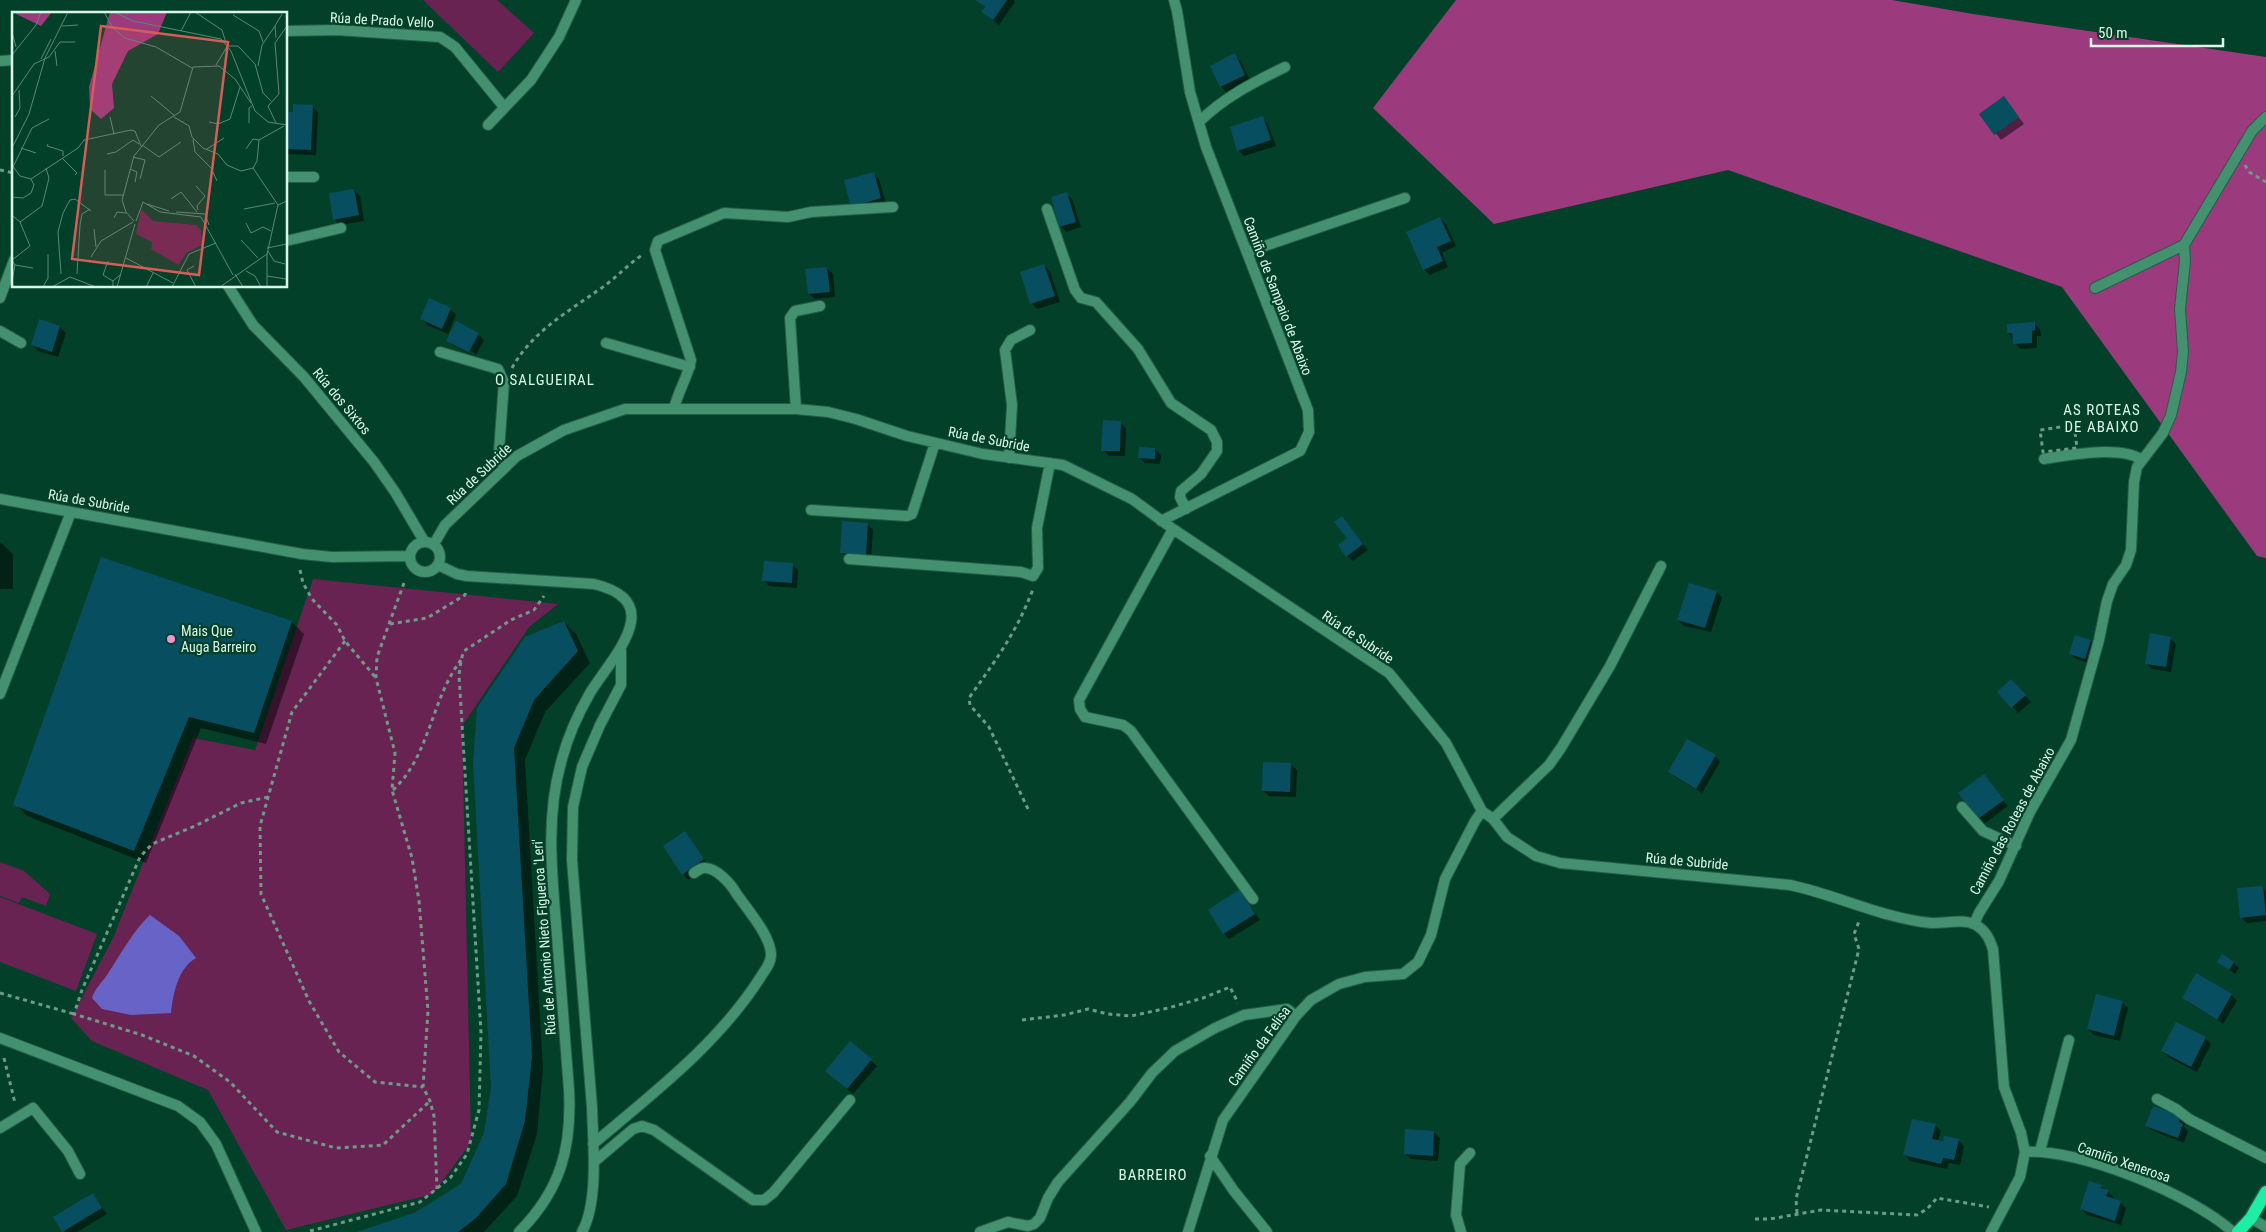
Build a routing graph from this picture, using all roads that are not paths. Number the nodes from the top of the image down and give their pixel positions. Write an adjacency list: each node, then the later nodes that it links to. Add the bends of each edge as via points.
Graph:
1 (576, 0): 5 (street, via 559,37 531,80)
2 (1174, 0): 7 (street, Camiño de Sampaio de Abaixo, via 1190,92)
3 (288, 31): 5 (street, Rúa de Prado Vello, via 337,30 440,37 454,46)
4 (1284, 67): 7 (street, via 1251,84 1211,110)
5 (504, 107): 8 (street)
6 (2266, 117): 16 (street, via 2252,131)
7 (1199, 122): 17 (street, Camiño de Sampaio de Abaixo)
8 (488, 125)
9 (288, 177): 10 (street)
10 (314, 177)
11 (1405, 198): 17 (street)
12 (893, 207): 28 (street, via 811,212 788,217 724,213 658,241 655,250 689,353)
13 (1047, 209): 38 (street, via 1075,290 1081,298 1096,302 1138,348 1171,402 1211,430 1217,451 1181,492)
14 (341, 228): 15 (street)
15 (288, 241)
16 (2184, 245): 20 (street); 34 (street, Camiño das Roteas de Abaixo, via 2181,372 2171,415 2163,433)
17 (1247, 252): 38 (street, Camiño de Sampaio de Abaixo, via 1308,410 1310,432 1300,451)
18 (12, 265): 21 (street)
19 (229, 288): 43 (street, Rúa dos Sixtos, via 253,325 304,377 374,462)
20 (2096, 288)
21 (0, 298)
22 (820, 306): 29 (street, via 796,311 790,318)
23 (1030, 330): 32 (street, via 1011,340 1005,350 1012,405)
24 (0, 331): 25 (street)
25 (21, 343)
26 (606, 343): 28 (street)
27 (440, 352): 36 (street, via 498,370 502,375 499,451)
28 (690, 367): 30 (street, via 677,393)
29 (796, 408): 30 (street, Rúa de Subride); 31 (street, Rúa de Subride, via 847,416)
30 (674, 409): 36 (street, Rúa de Subride, via 625,410 603,416 564,430 517,456)
31 (934, 442): 32 (street, Rúa de Subride); 39 (street, via 912,514)
32 (1009, 458): 35 (street, Rúa de Subride)
33 (2044, 459): 34 (street, via 2088,452 2130,454)
34 (2142, 460): 53 (street, Camiño das Roteas de Abaixo, via 2134,482 2131,550 2126,565 2113,584 2076,729 2030,812)
35 (1050, 463): 41 (street, Rúa de Subride, via 1063,465 1102,482); 45 (street, via 1037,528 1038,568 1033,576 1020,572)
36 (504, 468): 43 (street, Rúa de Subride)
37 (0, 499): 40 (street, Rúa de Subride)
38 (1186, 508): 41 (street, Camiño de Sampaio de Abaixo)
39 (811, 510)
40 (71, 512): 44 (street, Rúa de Subride, via 302,554); 49 (street)
41 (1161, 521): 42 (street, Rúa de Subride)
42 (1173, 529): 51 (street, Rúa de Subride, via 1389,673 1446,743); 55 (street, via 1079,700 1080,709 1085,717 1123,725 1131,731)
43 (429, 543): 44 (street, via 412,549); 46 (street, via 439,550 441,558)
44 (410, 556): 46 (street, via 411,564 417,570 432,571)
45 (849, 559)
46 (438, 565): 48 (street, Rúa de Antonio Nieto Figueroa 'Leri', via 467,576 608,587 622,595 630,608 631,627)
47 (1660, 566): 52 (street, via 1610,666 1561,748 1549,765)
48 (620, 649): 63 (street, via 621,685 582,767 574,808 572,860); 75 (street, Rúa de Antonio Nieto Figueroa 'Leri', via 590,694 570,734 555,788 551,865 570,1124 556,1181 546,1201)
49 (0, 694)
50 (1962, 807): 53 (street, via 1982,831)
51 (1482, 811): 52 (street, Rúa de Subride); 57 (street, Camiño da Felisa, via 1445,879 1431,935 1418,962 1403,974 1365,977 1339,984 1312,1000)
52 (1493, 819): 56 (street, Rúa de Subride, via 1507,837 1536,856 1560,863 1790,885 1888,914 1931,923 1961,921)
53 (2016, 846): 56 (street, Camiño das Roteas de Abaixo)
54 (694, 872): 63 (street, via 711,869 730,884 766,936 770,962 751,992 720,1029 672,1077)
55 (1253, 899)
56 (1974, 924): 65 (street, via 1987,933 1993,949 2004,1087)
57 (1296, 1016): 67 (street, Camiño da Felisa, via 1223,1120); 77 (street, via 1287,1009 1244,1015 1175,1051 1058,1182 1034,1224 1008,1222)
58 (0, 1038): 74 (street, via 163,1100 190,1114 216,1144)
59 (2069, 1040): 64 (street)
60 (2157, 1099): 68 (street, via 2189,1120)
61 (850, 1100): 69 (street, via 764,1200 753,1200 654,1130 642,1126 633,1129)
62 (0, 1128): 70 (street, via 33,1108 68,1151)
63 (593, 1144): 69 (street)
64 (2040, 1150): 65 (street, Camiño Xenerosa); 82 (street, Camiño Xenerosa, via 2095,1164 2163,1188)
65 (2025, 1152): 81 (street, via 2020,1177)
66 (1470, 1153): 80 (street, via 1460,1164 1456,1214)
67 (1210, 1156): 78 (street, Camiño da Felisa); 79 (street)
68 (2266, 1158)
69 (594, 1162): 76 (street, via 590,1214)
70 (80, 1174)
71 (2266, 1192): 72 (main road)
72 (2251, 1218): 73 (street); 83 (main road)
73 (2266, 1227)
74 (256, 1232)
75 (519, 1232)
76 (582, 1232)
77 (980, 1232)
78 (1188, 1232)
79 (1267, 1232)
80 (1461, 1232)
81 (1991, 1232)
82 (2233, 1232)
83 (2238, 1232)

